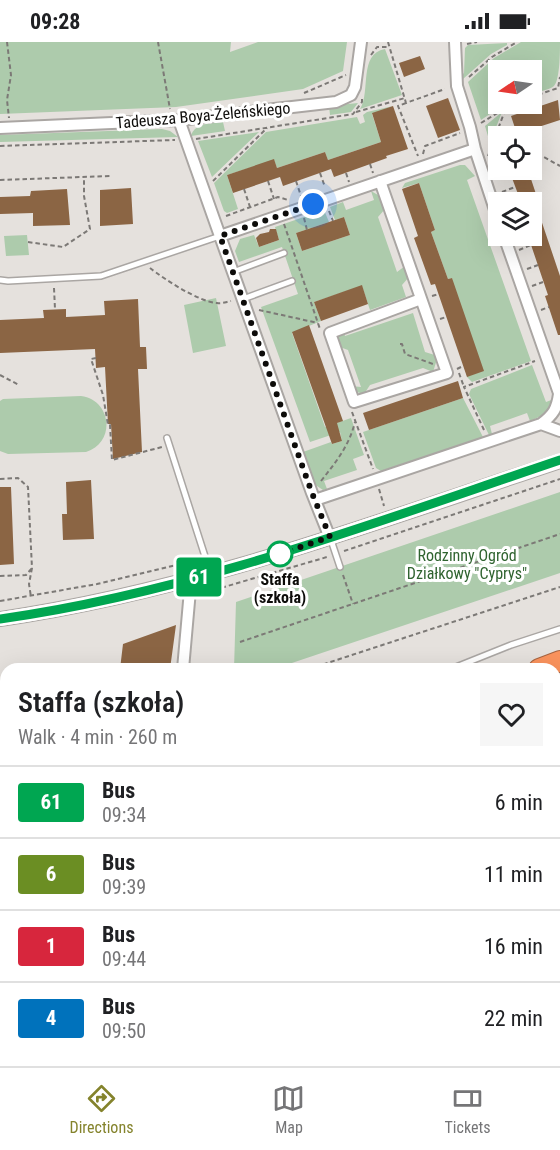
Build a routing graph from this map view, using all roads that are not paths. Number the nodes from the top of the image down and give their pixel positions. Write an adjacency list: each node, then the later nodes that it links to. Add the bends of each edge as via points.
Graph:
1 (360, 42): 3 (street, Tadeusza Boya-Żeleńskiego, via 355,87 351,95 336,102)
2 (455, 42): 5 (street, via 457,86)
3 (180, 120): 4 (street, Tadeusza Boya-Żeleńskiego); 8 (street)
4 (0, 128)
5 (475, 149): 6 (street); 7 (street)
6 (380, 181): 8 (street, via 302,204); 15 (street)
7 (488, 192)
8 (220, 236): 11 (street); 12 (lane, via 100,276)
9 (508, 246): 16 (street)
10 (284, 254): 11 (lane)
11 (233, 272): 14 (street)
12 (0, 280)
13 (292, 280): 14 (lane)
14 (242, 298): 21 (street)
15 (421, 299): 15 (street, via 447,373 354,402 330,333)
16 (560, 395): 17 (street, via 557,408)
17 (541, 424): 18 (street); 21 (street)
18 (560, 431)
19 (167, 438): 24 (lane)
20 (560, 460): 22 (street)
21 (313, 497): 22 (street)
22 (330, 537): 23 (lane); 24 (street)
23 (340, 567)
24 (210, 574): 25 (street)
25 (191, 579): 26 (street, via 116,598); 28 (street)
26 (0, 618)
27 (560, 629): 29 (lane)
28 (184, 663)
29 (467, 663)

